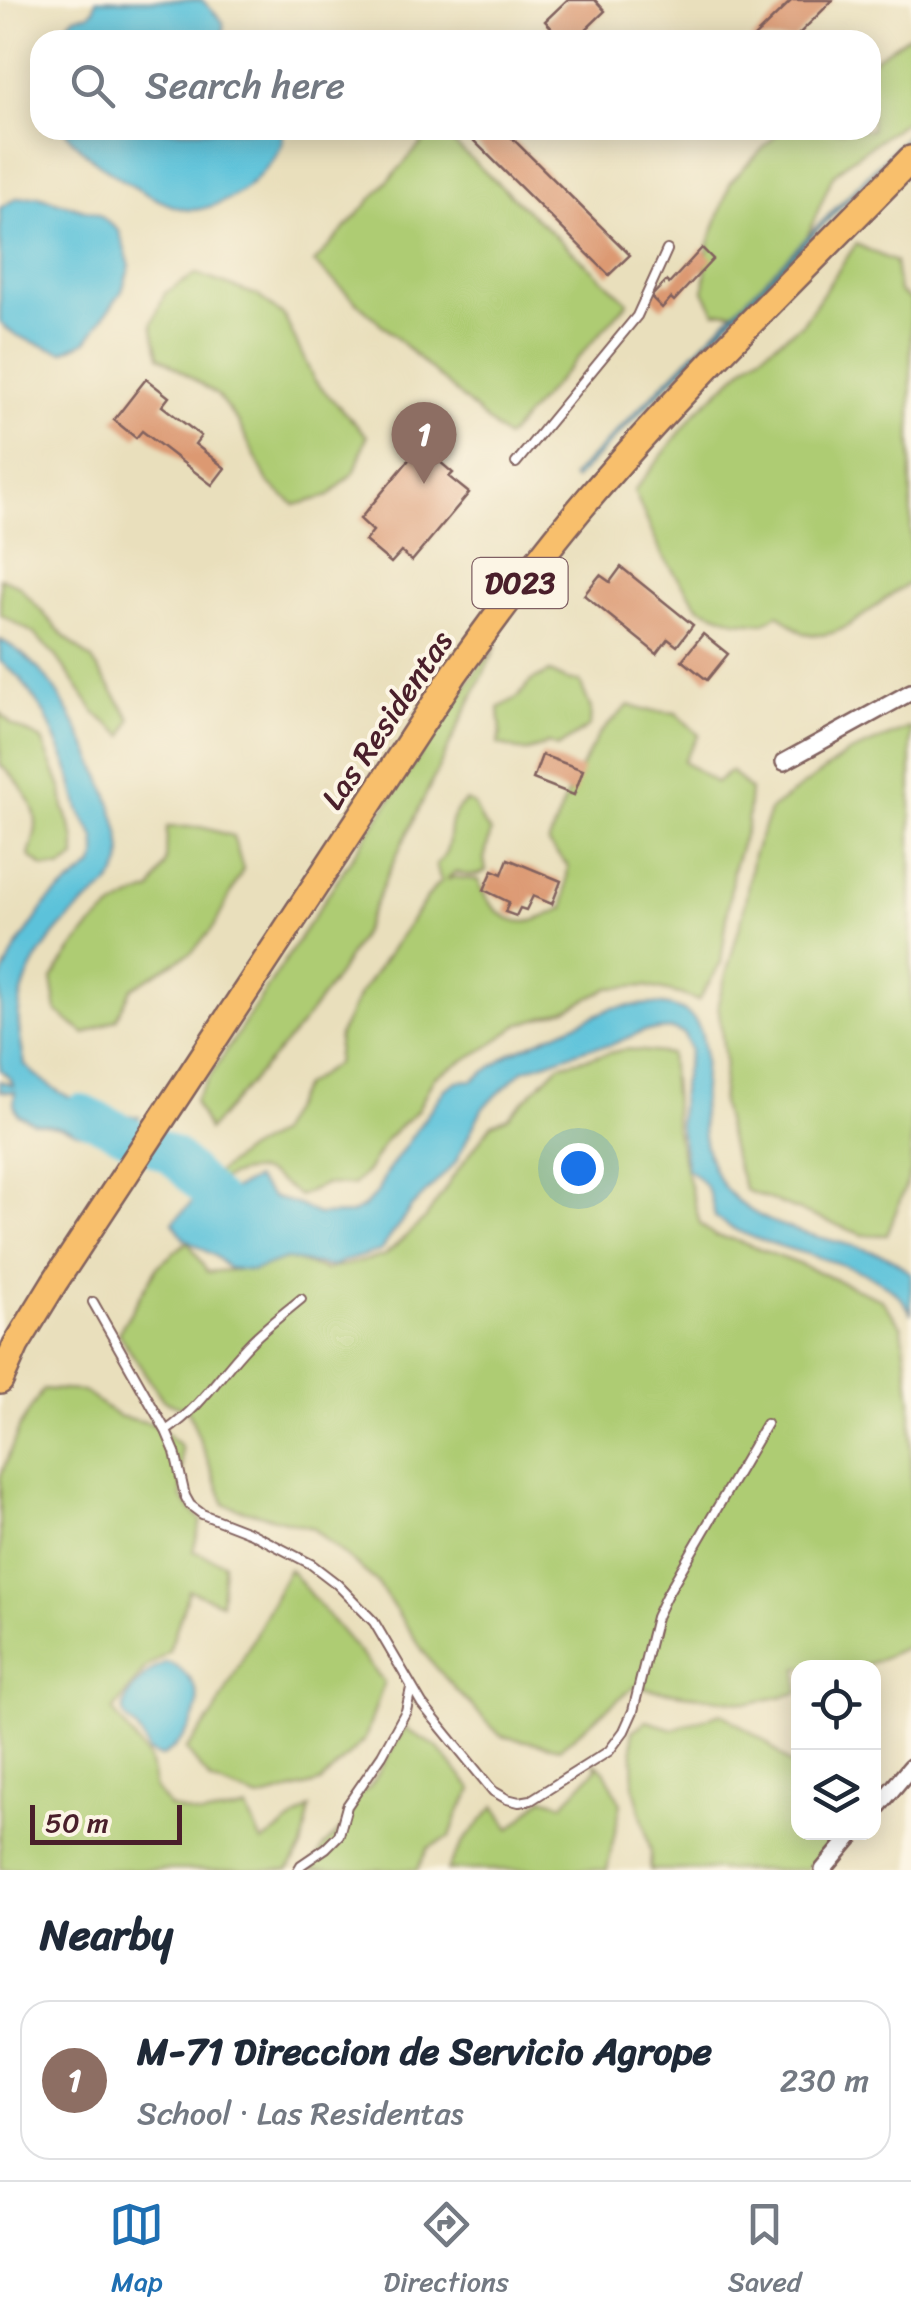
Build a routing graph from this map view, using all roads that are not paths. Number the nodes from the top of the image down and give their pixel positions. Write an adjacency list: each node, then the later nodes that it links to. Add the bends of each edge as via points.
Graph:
1 (911, 159): 8 (main road, Las Residentas / D023, via 675,403 514,590 54,1283)
2 (667, 250): 3 (lane, via 637,316)
3 (516, 463)
4 (911, 692): 5 (street)
5 (784, 762)
6 (301, 1300): 10 (lane)
7 (92, 1302): 10 (lane)
8 (0, 1380)
9 (766, 1424): 11 (lane, via 666,1596 633,1710 609,1751 531,1800 507,1799 493,1791)
10 (166, 1431): 11 (lane, via 190,1505 311,1564 337,1584 374,1622)
11 (411, 1684): 15 (lane, via 406,1711 347,1806 340,1835)
12 (911, 1768): 13 (street)
13 (881, 1803)
14 (848, 1840): 16 (street)
15 (298, 1870)
16 (823, 1870)

